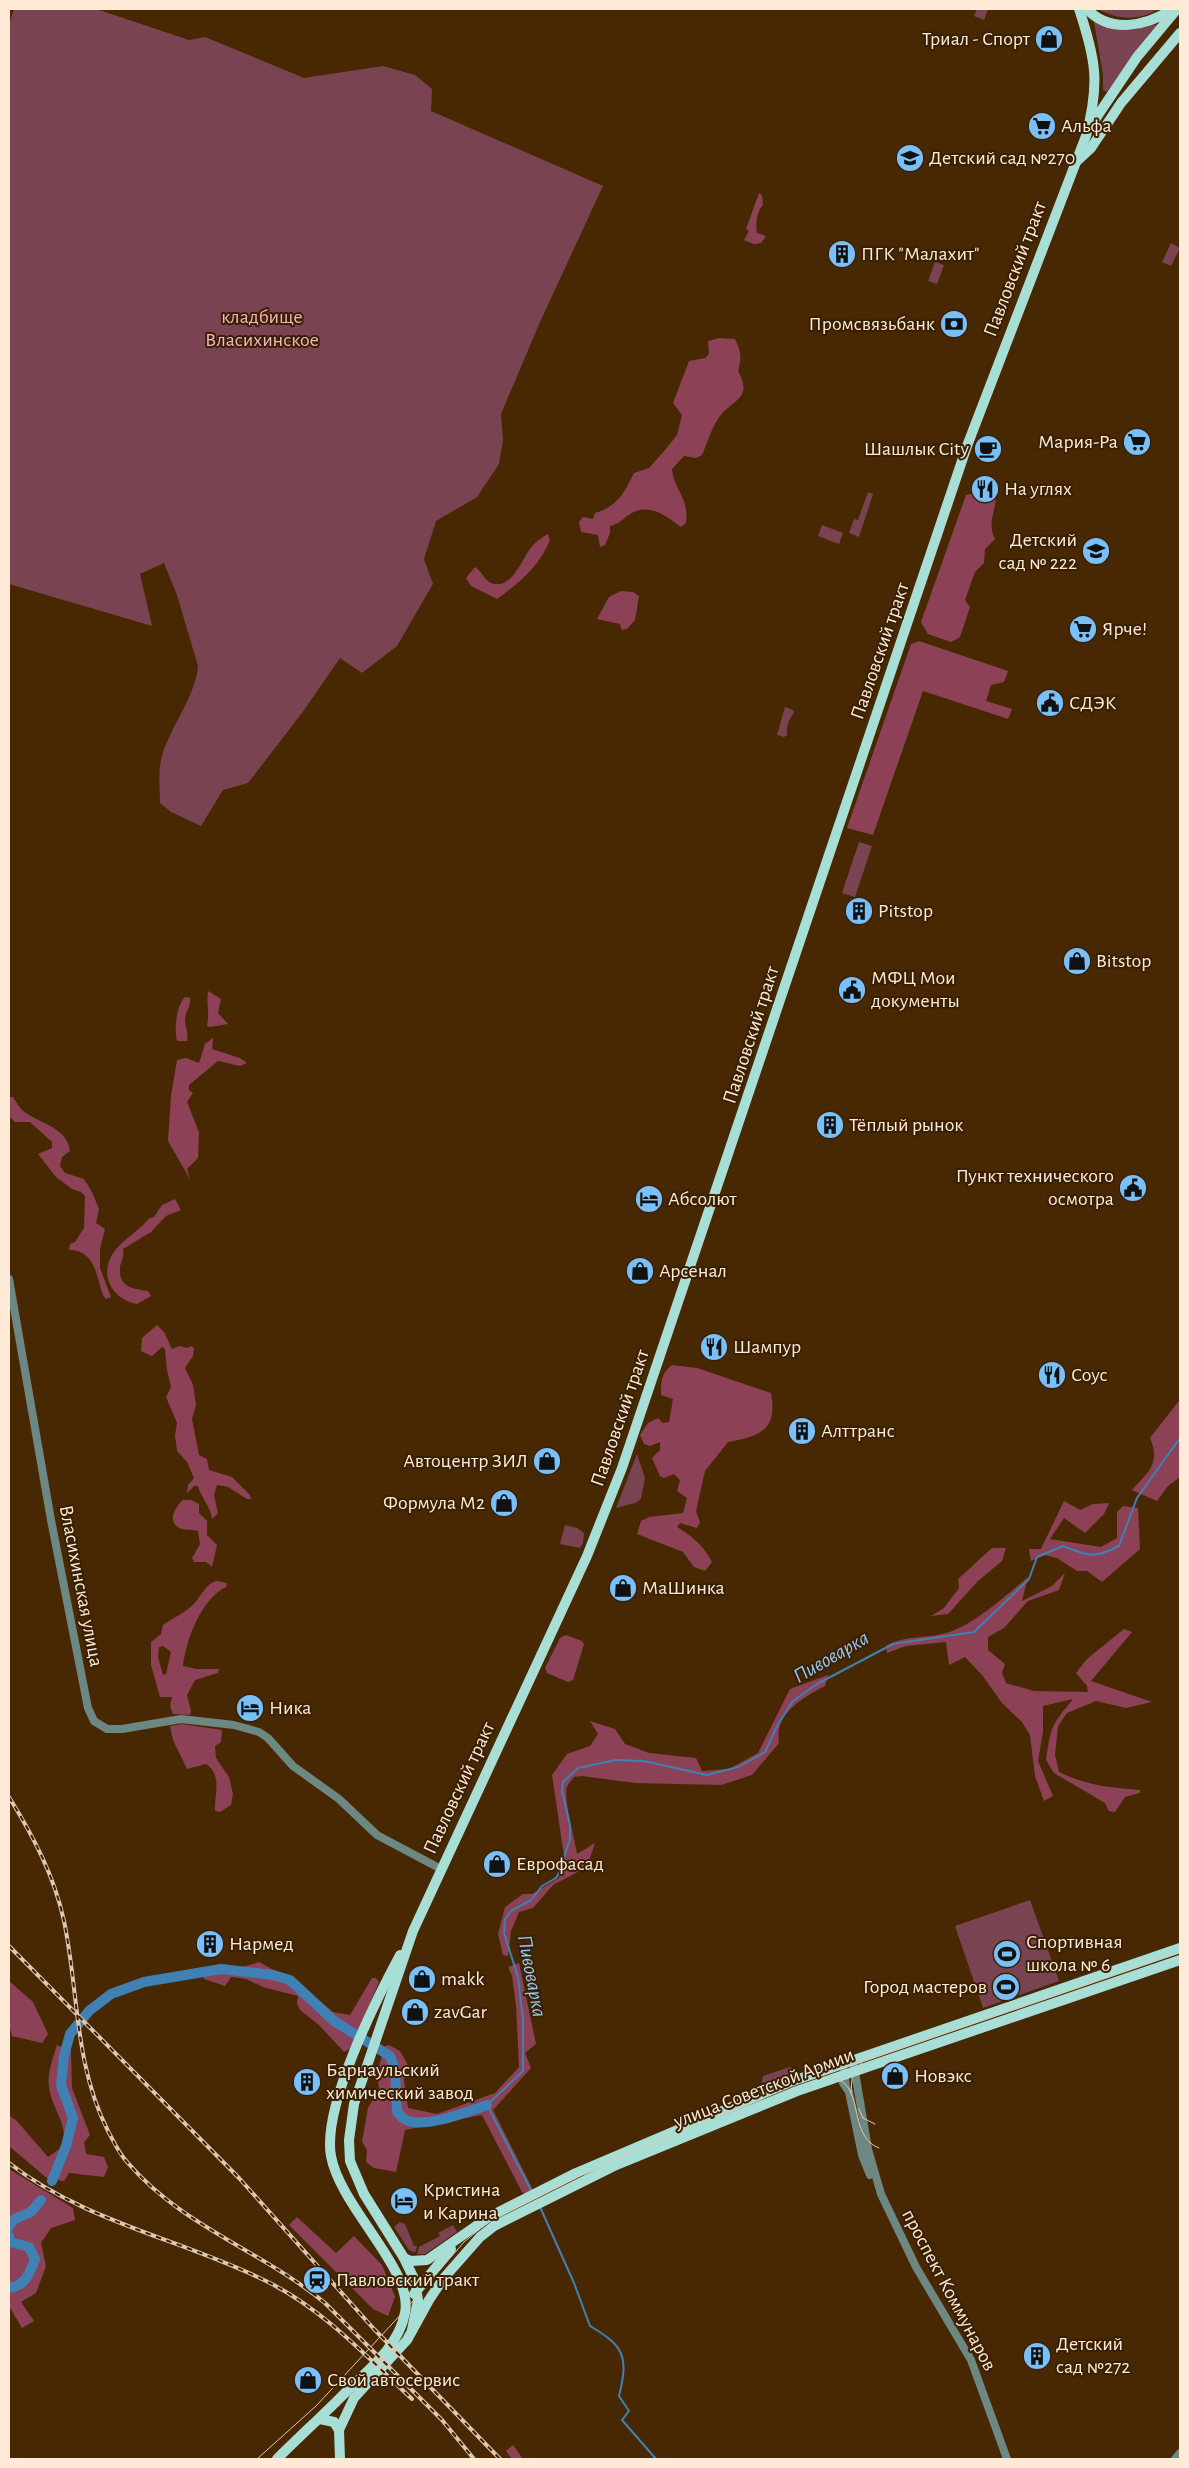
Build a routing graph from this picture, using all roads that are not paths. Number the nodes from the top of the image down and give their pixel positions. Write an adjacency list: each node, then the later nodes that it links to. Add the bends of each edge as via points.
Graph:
1 (1079, 9): 6 (main road, Павловский тракт, via 1091,48 1096,80)
2 (1088, 9): 3 (main road, via 1105,20 1132,25 1158,18)
3 (1173, 9)
4 (1177, 9): 6 (main road, Павловский тракт, via 1137,57)
5 (1180, 33): 7 (main road, via 1121,103 1091,148)
6 (1086, 136): 7 (main road, Павловский тракт)
7 (1076, 162): 9 (main road, Павловский тракт, via 957,477 622,1468 587,1556)
8 (9, 1279): 9 (street, Власихинская улица, via 55,1538 91,1716 96,1723 107,1729 122,1729 169,1720 196,1719 248,1728 268,1738 293,1766 339,1799 377,1835)
9 (441, 1869): 10 (main road, Павловский тракт)
10 (413, 1931): 13 (main road, Павловский тракт); 14 (main road, Павловский тракт)
11 (1180, 1948): 16 (main road, улица Советской Армии)
12 (1180, 1960): 18 (main road, улица Советской Армии)
13 (370, 2018): 14 (main road, via 379,2015); 15 (main road, Павловский тракт)
14 (382, 2023): 17 (main road, Павловский тракт)
15 (353, 2056): 17 (main road, via 358,2069); 28 (main road, Павловский тракт, via 332,2114 329,2132 331,2156 343,2191)
16 (852, 2060): 18 (street, проспект Коммунаров); 19 (street, via 845,2067); 22 (main road, улица Советской Армии, via 612,2156)
17 (366, 2068): 26 (main road, Павловский тракт, via 352,2115 350,2161 364,2194)
18 (856, 2071): 19 (main road, улица Советской Армии); 23 (street, проспект Коммунаров, via 868,2149)
19 (844, 2075): 20 (main road, улица Советской Армии); 21 (street, проспект Коммунаров)
20 (829, 2080): 21 (street, via 839,2081); 22 (main road, улица Советской Армии)
21 (846, 2087): 23 (street, проспект Коммунаров, via 864,2160)
22 (547, 2193): 24 (main road, улица Советской Армии)
23 (881, 2194): 35 (street, проспект Коммунаров, via 916,2267 974,2367)
24 (528, 2203): 25 (main road, улица Советской Армии, via 489,2217); 27 (main road, улица Советской Армии, via 487,2231)
25 (462, 2237): 26 (main road, улица Советской Армии, via 427,2260); 28 (main road)
26 (404, 2258): 28 (main road, Павловский тракт, via 411,2271)
27 (435, 2290): 28 (main road); 29 (main road, улица Советской Армии)
28 (411, 2298): 29 (main road); 30 (main road, via 393,2334)
29 (412, 2330): 31 (main road, улица Советской Армии, via 400,2349 354,2398)
30 (320, 2419): 31 (main road, via 334,2422); 33 (main road)
31 (339, 2430): 34 (main road)
32 (1180, 2453): 36 (street)
33 (277, 2459)
34 (340, 2459)
35 (1007, 2459)
36 (1175, 2459)

